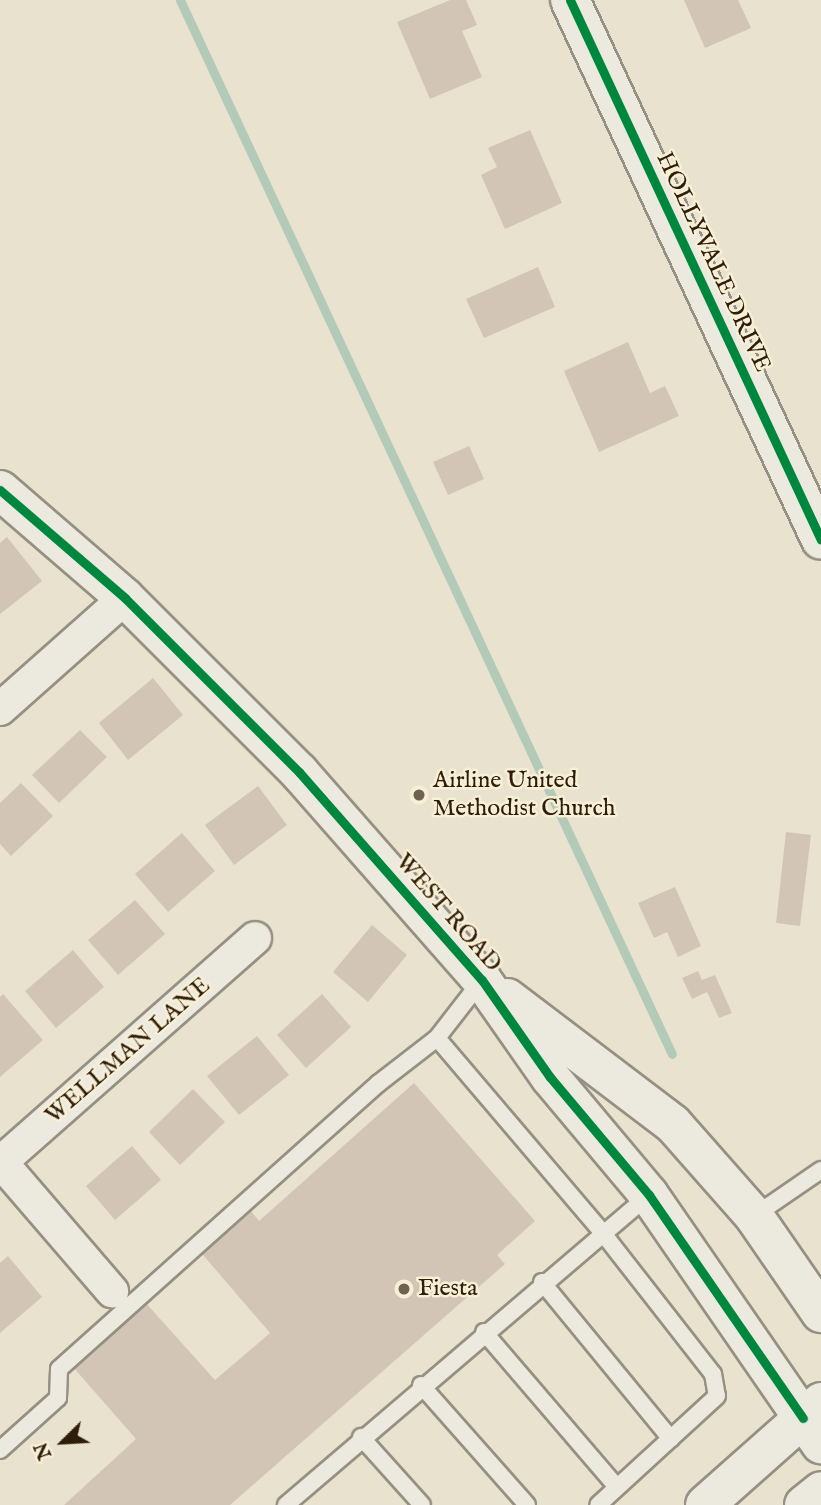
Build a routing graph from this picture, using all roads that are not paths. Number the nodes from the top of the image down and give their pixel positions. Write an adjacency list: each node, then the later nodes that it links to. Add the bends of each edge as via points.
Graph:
1 (570, 0): 3 (street, HOLLYVALE DRIVE)
2 (0, 490): 4 (street, WEST ROAD)
3 (821, 540)
4 (125, 598): 5 (street); 7 (street, WEST ROAD, via 299,772)
5 (0, 709)
6 (255, 938): 9 (street, WELLMAN LANE)
7 (482, 980): 8 (lane); 11 (street, WEST ROAD, via 550,1077); 12 (street, WEST ROAD, via 673,1124)
8 (437, 1038): 13 (lane); 22 (lane, via 379,1083 59,1369 58,1398)
9 (0, 1162): 15 (street)
10 (821, 1170): 12 (lane)
11 (649, 1195): 13 (lane); 19 (street, WEST ROAD)
12 (754, 1216): 16 (street, WEST ROAD)
13 (602, 1232): 14 (lane); 21 (lane, via 713,1374 717,1396)
14 (542, 1282): 17 (lane); 21 (lane)
15 (112, 1291)
16 (821, 1313)
17 (484, 1332): 18 (lane); 23 (lane)
18 (421, 1385): 20 (lane); 29 (lane)
19 (815, 1421): 31 (street)
20 (361, 1437): 25 (lane); 28 (lane)
21 (671, 1438): 23 (lane)
22 (0, 1450)
23 (617, 1487): 30 (lane)
24 (821, 1490): 32 (street)
25 (300, 1493): 26 (lane); 27 (lane)
26 (286, 1505)
27 (312, 1505)
28 (422, 1505)
29 (527, 1505)
30 (598, 1505)
31 (705, 1505)
32 (804, 1505)

